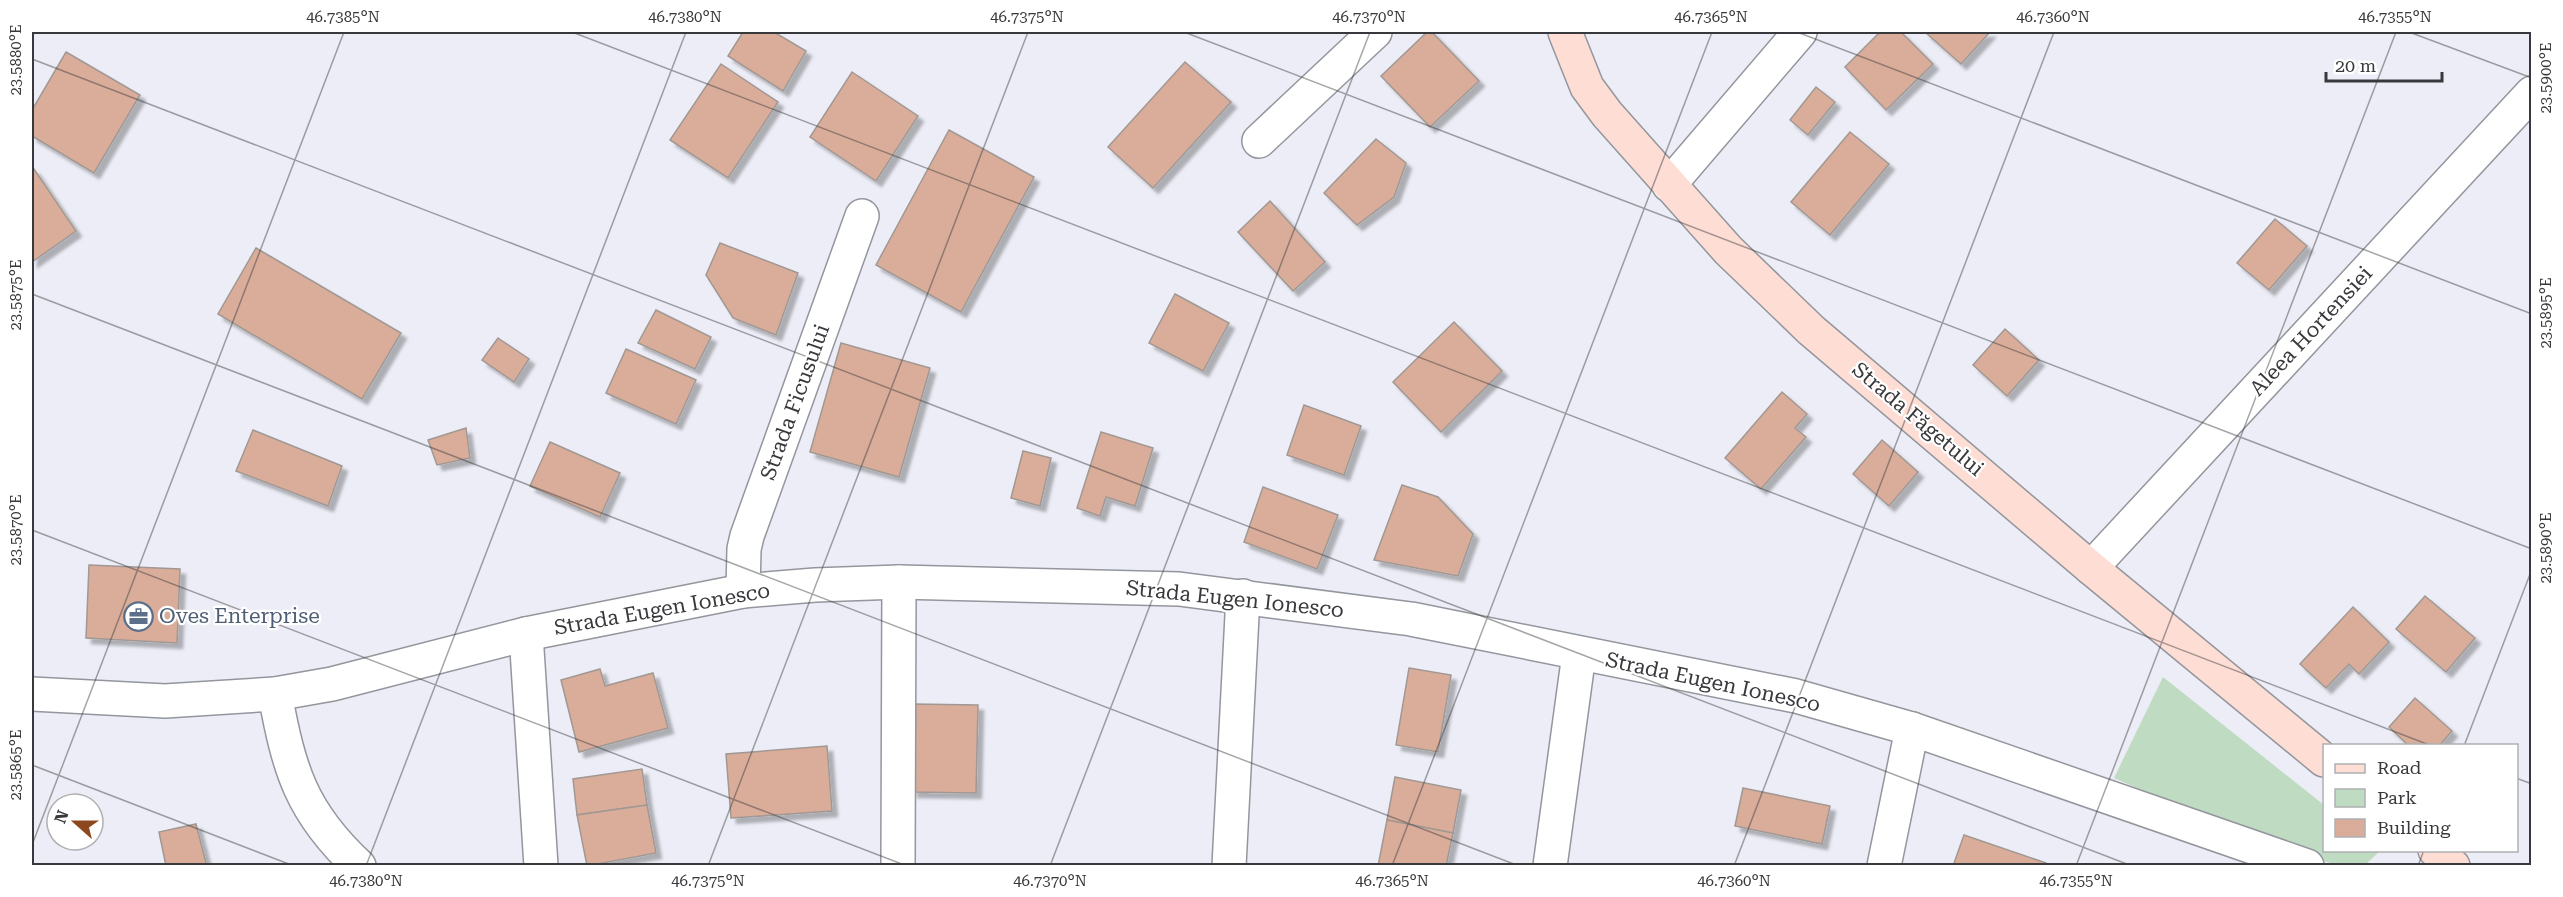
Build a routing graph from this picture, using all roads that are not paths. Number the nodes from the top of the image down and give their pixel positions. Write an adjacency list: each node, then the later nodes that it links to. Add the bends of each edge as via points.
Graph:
1 (1375, 32): 5 (street)
2 (1565, 32): 6 (main road, Strada Făgetului, via 1587,87)
3 (1800, 32): 6 (street)
4 (2532, 93): 8 (street, Aleea Hortensiei)
5 (1259, 141)
6 (1669, 185): 8 (main road, Strada Făgetului, via 1728,250 1811,330)
7 (862, 216): 10 (street, Strada Ficusului, via 747,536)
8 (2091, 568): 17 (main road, Strada Făgetului)
9 (899, 582): 10 (street, Strada Eugen Ionesco); 11 (street, Strada Eugen Ionesco, via 1179,589); 21 (street)
10 (743, 591): 12 (street, Strada Eugen Ionesco)
11 (1243, 596): 13 (street, Strada Eugen Ionesco, via 1411,619); 22 (street)
12 (526, 634): 15 (street, Strada Eugen Ionesco, via 332,684); 20 (street)
13 (1577, 663): 16 (street, Strada Eugen Ionesco, via 1796,696); 23 (street, via 1552,740); 24 (street)
14 (32, 694): 15 (street, Strada Eugen Ionesco, via 165,701)
15 (275, 694): 19 (street, via 297,784 315,817)
16 (1912, 729): 25 (street); 26 (street, Strada Eugen Ionesco)
17 (2323, 758)
18 (2437, 852): 27 (main road)
19 (359, 866)
20 (541, 866)
21 (898, 866)
22 (1229, 866)
23 (1532, 866)
24 (1550, 866)
25 (1884, 866)
26 (2307, 866)
27 (2453, 866)

